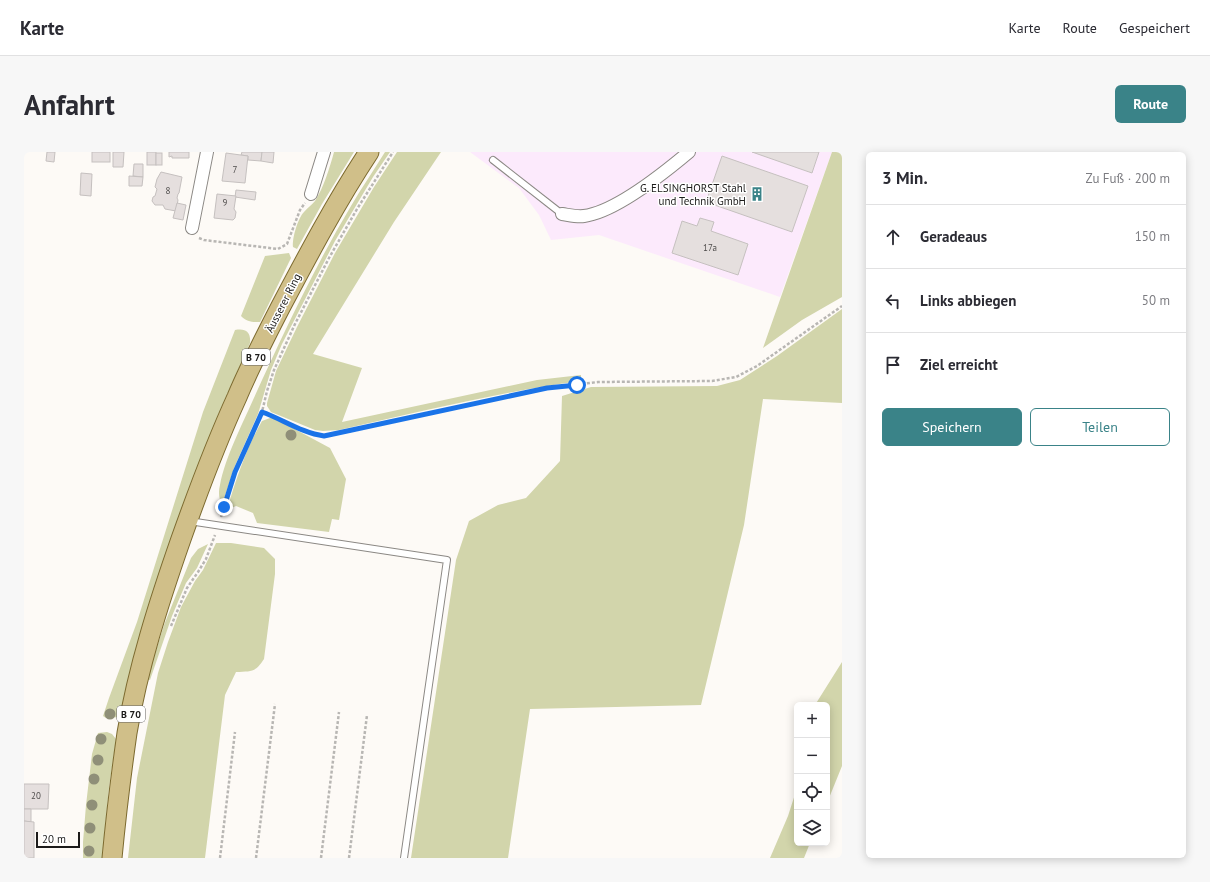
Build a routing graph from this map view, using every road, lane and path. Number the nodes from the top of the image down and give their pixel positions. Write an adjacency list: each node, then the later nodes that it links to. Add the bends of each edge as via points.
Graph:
1 (207, 152): 9 (street)
2 (324, 152): 7 (street)
3 (369, 152): 13 (main road, Äusserer Ring / B 70, via 346,186 259,350 237,396)
4 (393, 152): 11 (path, via 328,258 274,370)
5 (689, 152): 8 (street, via 633,194 603,211 583,216)
6 (493, 160): 8 (lane)
7 (311, 194): 9 (path, via 300,210 288,244 278,249 204,240 197,237)
8 (562, 214)
9 (192, 228)
10 (842, 306): 11 (path, via 757,366 736,376 712,381 598,382 547,388 324,436 307,432)
11 (262, 412): 12 (path, via 235,472)
12 (224, 507)
13 (187, 520): 20 (main road, Äusserer Ring / B 70, via 156,612 139,676 128,732); 25 (lane, via 447,560)
14 (212, 543): 15 (path, via 206,559 187,588)
15 (171, 628)
16 (275, 704): 22 (path)
17 (338, 712): 23 (path)
18 (367, 715): 24 (path)
19 (235, 732): 21 (path)
20 (112, 858)
21 (220, 858)
22 (256, 858)
23 (320, 858)
24 (349, 858)
25 (404, 858)

